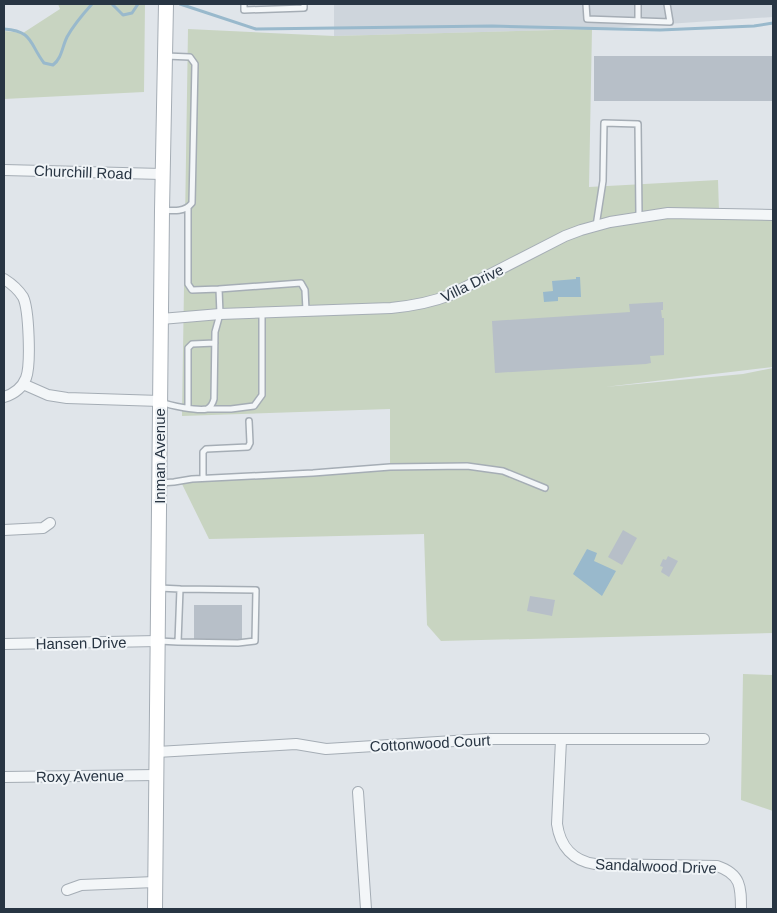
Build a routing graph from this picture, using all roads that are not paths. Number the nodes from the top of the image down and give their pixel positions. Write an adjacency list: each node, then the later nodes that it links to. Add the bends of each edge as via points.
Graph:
1 (166, 4): 8 (main road, Inman Avenue)
2 (244, 4): 3 (lane, via 244,10 304,8)
3 (304, 4)
4 (586, 4): 7 (lane, via 587,19)
5 (638, 4): 7 (lane)
6 (667, 4): 7 (lane, via 670,22)
7 (638, 21)
8 (165, 56): 10 (main road, Inman Avenue); 11 (lane, via 190,57 195,64 192,203)
9 (4, 170): 10 (street, Churchill Road)
10 (162, 174): 12 (main road, Inman Avenue)
11 (188, 208): 12 (lane); 17 (lane, via 188,284 192,290)
12 (162, 210): 21 (main road, Inman Avenue)
13 (773, 215): 14 (street, Villa Drive, via 668,213)
14 (639, 216): 15 (street, Villa Drive); 15 (lane, via 638,124 604,123 603,181)
15 (596, 226): 18 (street, Villa Drive, via 565,236 434,302 390,308)
16 (4, 279): 23 (street, via 17,289 26,304 29,366)
17 (219, 289): 18 (lane, via 301,282 305,290); 20 (lane)
18 (306, 310): 19 (street, Villa Drive)
19 (262, 312): 20 (street, Villa Drive); 27 (lane, via 262,395 254,406)
20 (220, 314): 21 (street, Villa Drive); 22 (lane)
21 (161, 319): 25 (main road, Inman Avenue)
22 (215, 343): 26 (lane, via 192,344 188,348); 27 (lane, via 214,399)
23 (23, 384): 24 (street, via 16,392); 25 (street, via 67,398)
24 (4, 397)
25 (160, 401): 26 (lane, via 171,407); 30 (main road, Inman Avenue)
26 (188, 408): 27 (lane)
27 (207, 408)
28 (249, 420): 29 (lane, via 248,447 206,449 203,452)
29 (204, 478): 30 (lane); 31 (lane, via 467,466 503,471)
30 (160, 483): 34 (main road, Inman Avenue)
31 (545, 488)
32 (50, 523): 33 (street, via 43,528)
33 (4, 530)
34 (158, 588): 35 (lane); 36 (main road, Inman Avenue)
35 (180, 589): 37 (lane); 37 (lane, via 256,590 256,641 230,644)
36 (158, 641): 37 (lane); 38 (street, Hansen Drive); 41 (main road, Inman Avenue)
37 (178, 642)
38 (4, 644)
39 (704, 739): 40 (street, Cottonwood Court)
40 (560, 740): 41 (street, Cottonwood Court, via 486,739 326,749 296,744); 49 (street, Sandalwood Drive, via 557,824 568,851 582,861 595,864 717,866 726,869 741,888)
41 (157, 752): 42 (main road, Inman Avenue)
42 (156, 775): 43 (street, Roxy Avenue); 45 (main road, Inman Avenue)
43 (4, 777)
44 (358, 792): 48 (street)
45 (155, 882): 46 (street, via 81,885); 47 (main road, Inman Avenue)
46 (67, 890)
47 (155, 909)
48 (366, 909)
49 (741, 909)

